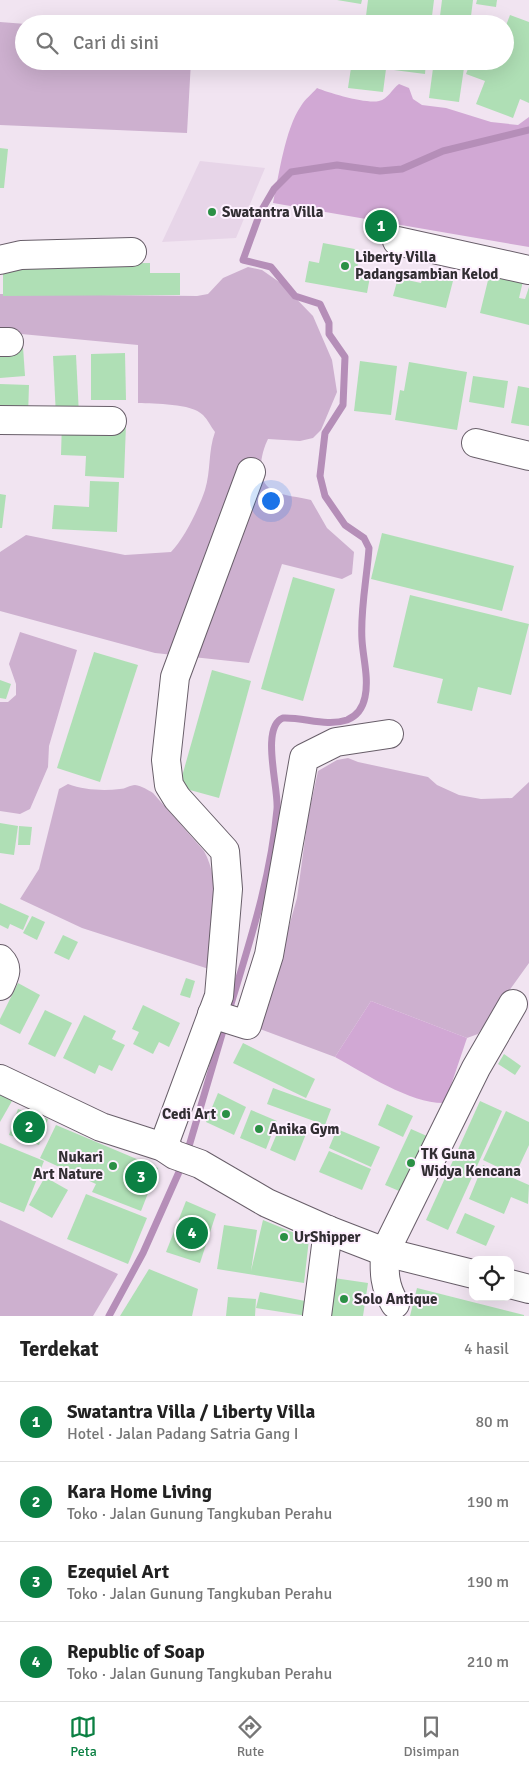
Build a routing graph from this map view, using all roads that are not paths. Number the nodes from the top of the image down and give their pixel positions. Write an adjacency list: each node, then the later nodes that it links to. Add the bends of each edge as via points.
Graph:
1 (396, 241): 4 (street)
2 (132, 252): 3 (street, via 21,255)
3 (0, 260)
4 (529, 270)
5 (0, 420): 6 (street)
6 (112, 421)
7 (476, 443): 8 (street)
8 (529, 456)
9 (251, 472): 14 (street, via 175,677 167,738 169,785 224,851 228,889 219,996)
10 (389, 734): 14 (street, via 336,742 304,758 269,955 247,1025)
11 (0, 959): 12 (street, via 6,970)
12 (0, 986)
13 (513, 1004): 18 (street, via 476,1068)
14 (223, 1017): 16 (street)
15 (0, 1079): 16 (street, via 101,1127)
16 (181, 1156): 17 (street, via 267,1203)
17 (328, 1230): 18 (street); 23 (street)
18 (386, 1252): 19 (street); 22 (street, via 384,1274 387,1291)
19 (469, 1273)
20 (514, 1285): 21 (street)
21 (529, 1289)
22 (394, 1304)
23 (317, 1316)

